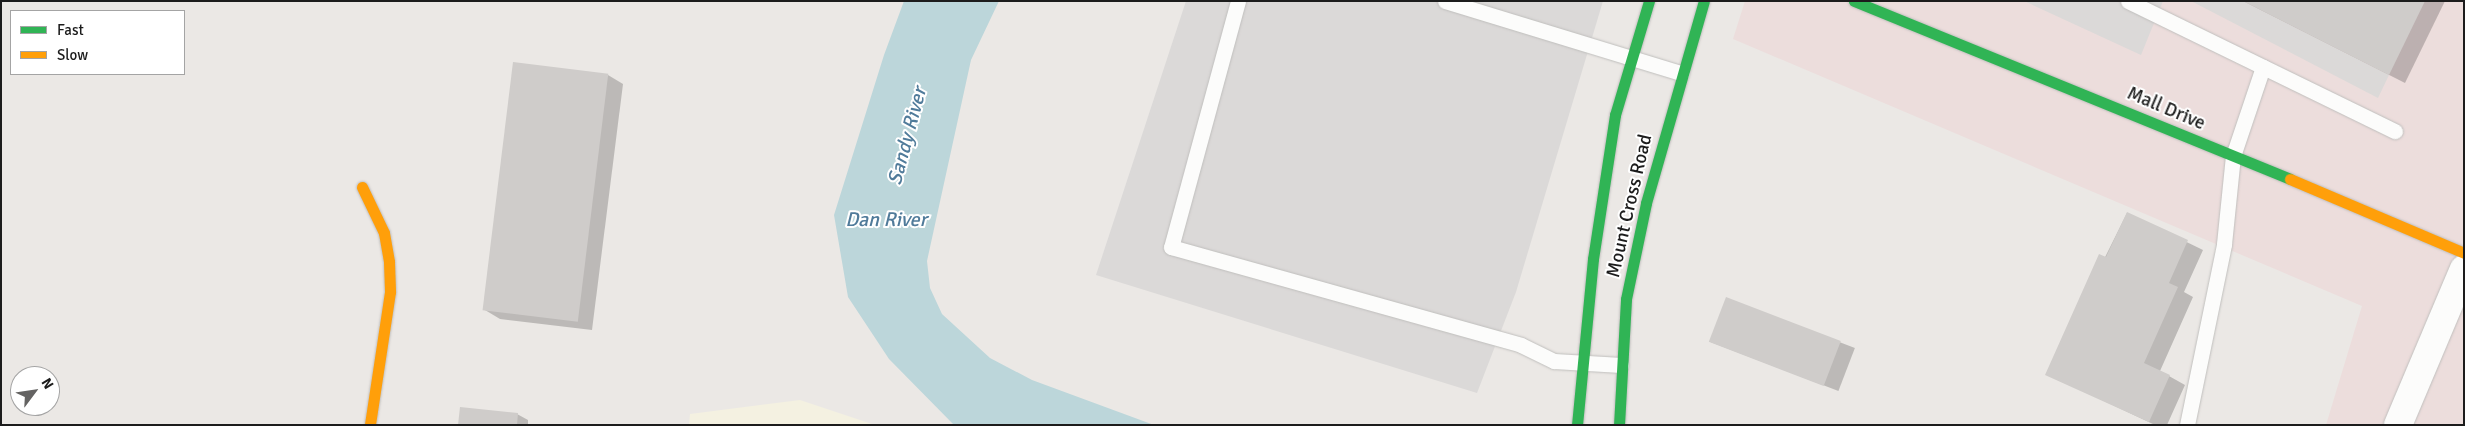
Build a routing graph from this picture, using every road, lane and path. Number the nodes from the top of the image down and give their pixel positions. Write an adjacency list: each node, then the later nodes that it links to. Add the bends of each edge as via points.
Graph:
1 (1238, 1): 15 (lane, via 1171,247 1521,345 1554,361)
2 (1444, 1): 7 (lane)
3 (1649, 1): 7 (street, Mount Cross Road)
4 (1704, 1): 9 (street, Mount Cross Road)
5 (1854, 1): 11 (street, Mall Drive)
6 (2128, 1): 8 (lane)
7 (1632, 58): 9 (lane); 15 (street, Mount Cross Road, via 1615,115 1593,259)
8 (2263, 67): 10 (lane); 11 (lane)
9 (1681, 74): 16 (street, Mount Cross Road, via 1644,213 1626,298)
10 (2394, 131)
11 (2233, 156): 13 (street, Mall Drive); 20 (lane, via 2224,244)
12 (362, 187): 17 (street, via 384,234 389,262 390,292)
13 (2464, 253)
14 (2464, 269): 21 (street)
15 (1583, 363): 16 (lane); 18 (street, Mount Cross Road)
16 (1621, 365): 19 (street, Mount Cross Road)
17 (370, 425)
18 (1577, 425)
19 (1619, 425)
20 (2187, 425)
21 (2398, 425)

